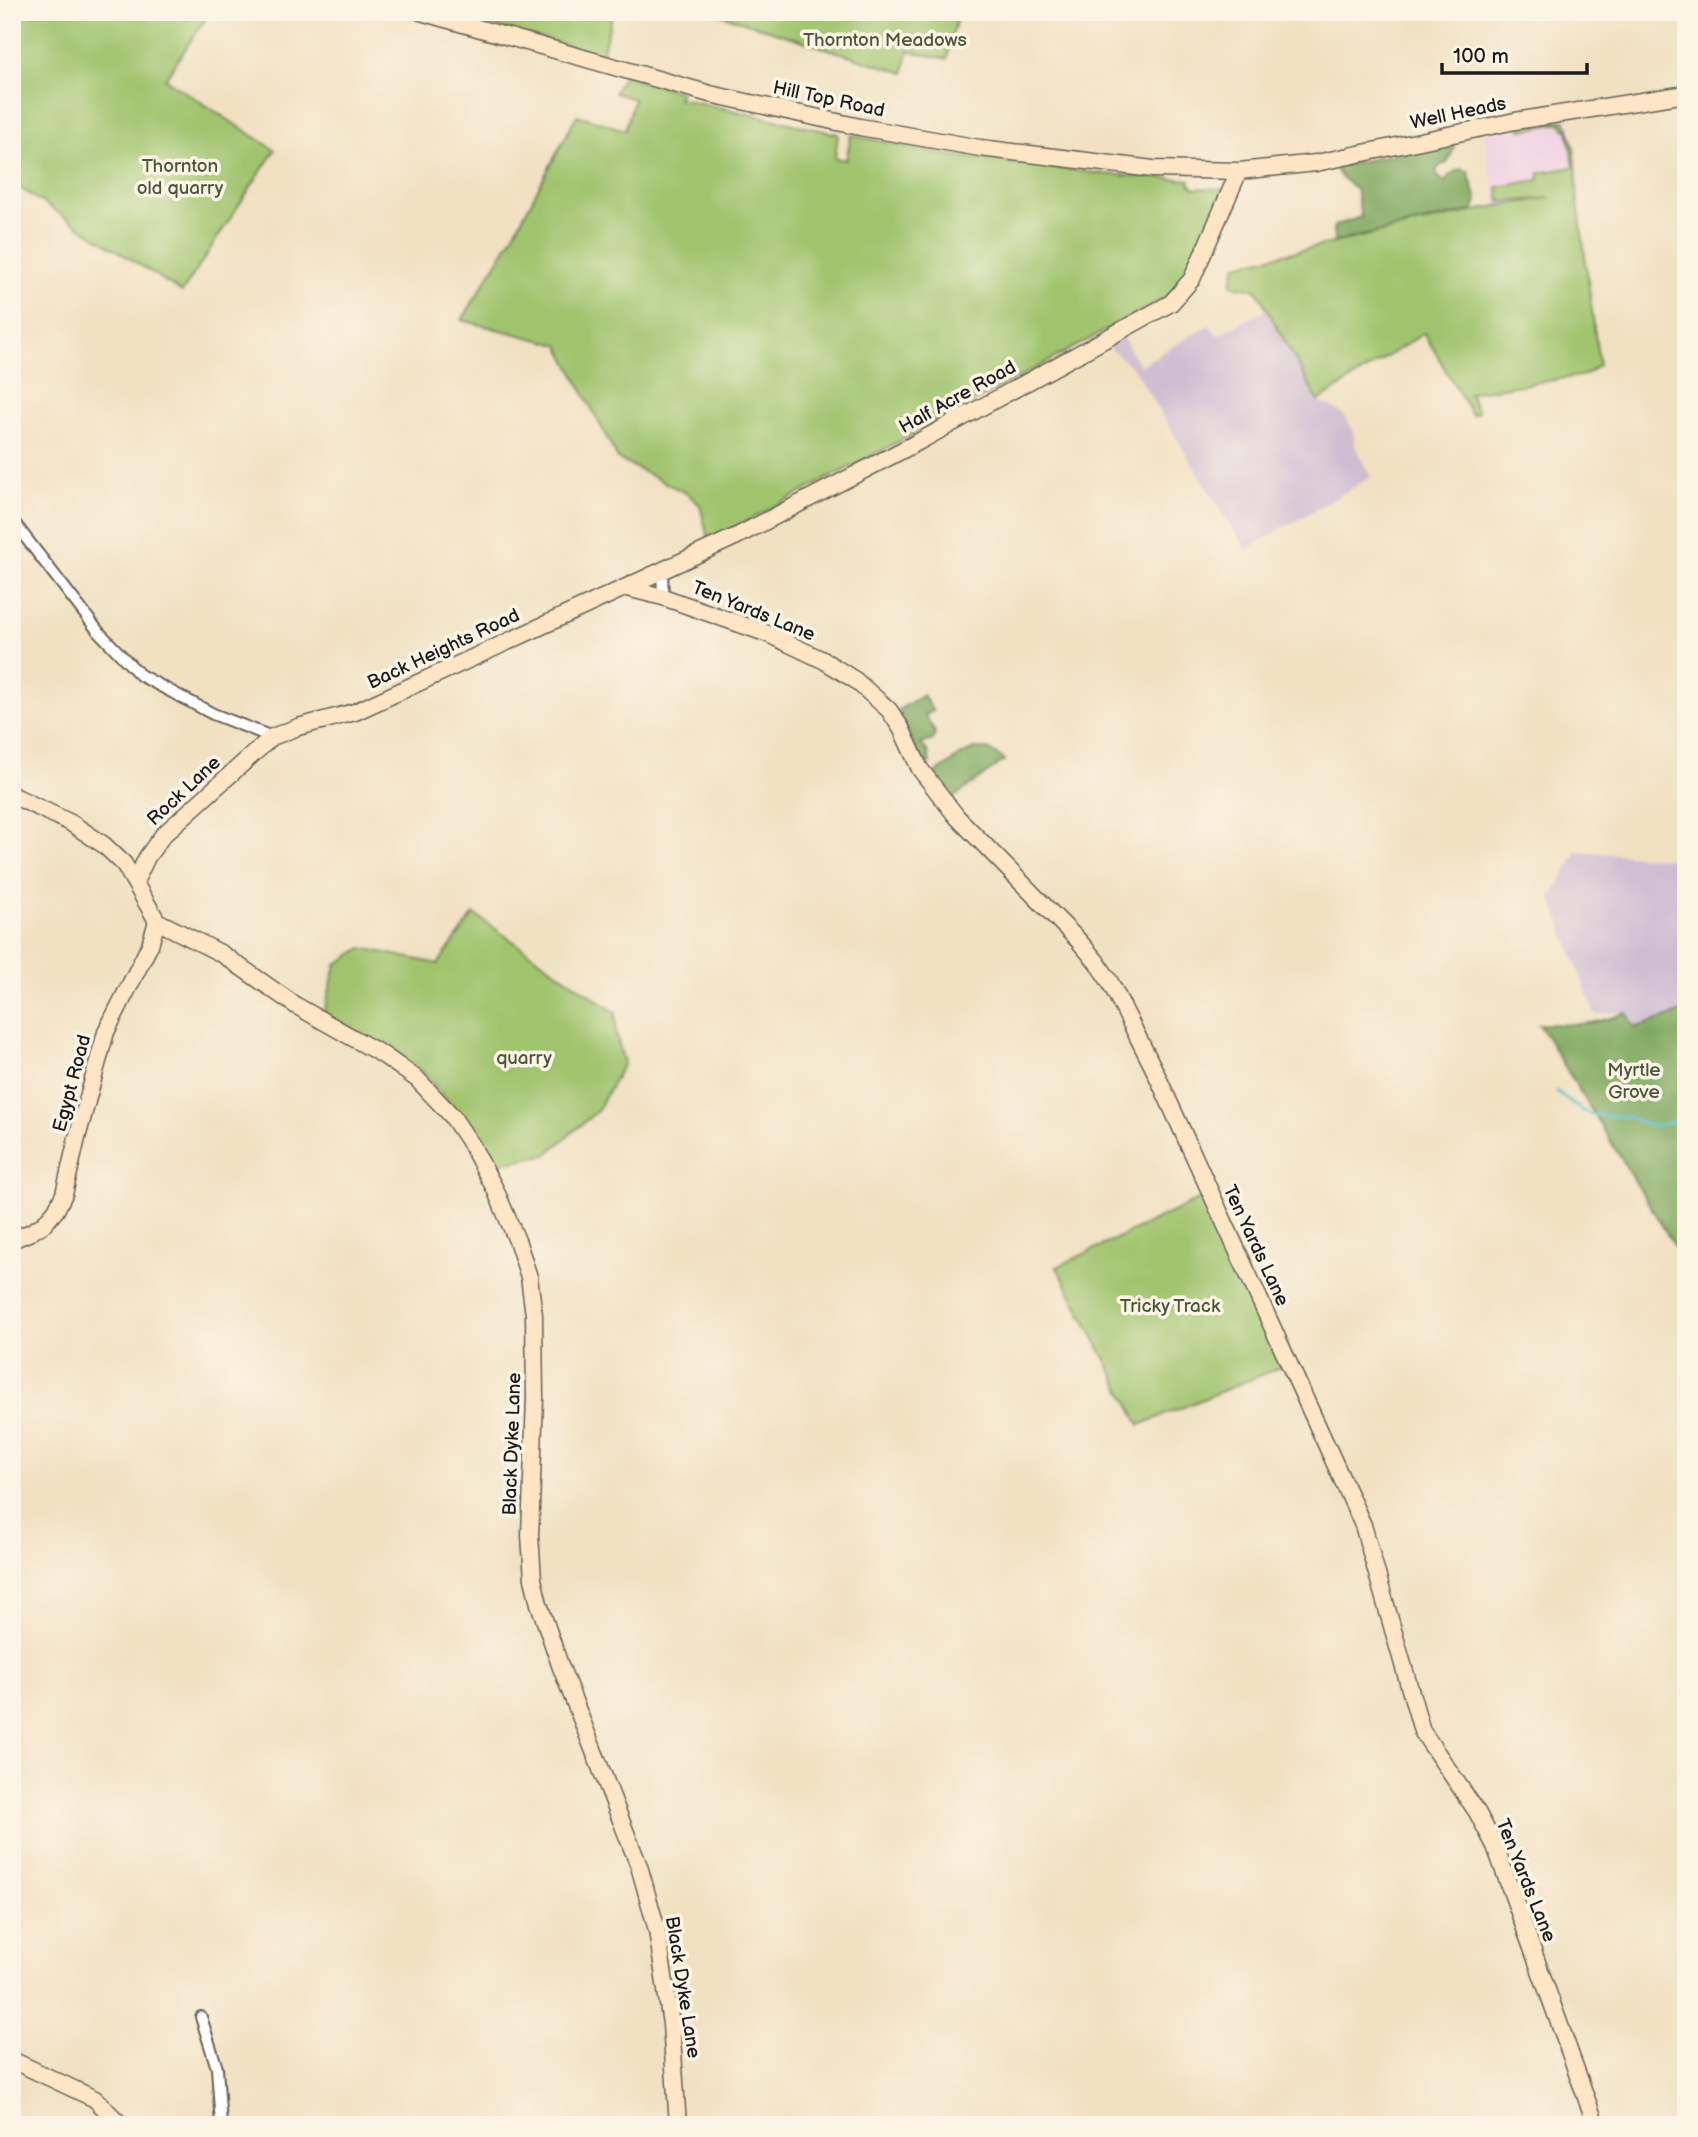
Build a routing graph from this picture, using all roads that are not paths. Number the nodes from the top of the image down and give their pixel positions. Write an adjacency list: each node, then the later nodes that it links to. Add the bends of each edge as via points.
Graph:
1 (421, 12): 3 (street, Hill Top Road, via 710,94 860,127 1104,164)
2 (1686, 94): 3 (street, Well Heads, via 1515,121 1316,163)
3 (1239, 171): 5 (street, Half Acre Road, via 1192,279 1171,303 920,441 748,531)
4 (12, 520): 8 (street, via 98,631 140,675 213,714)
5 (662, 570): 6 (street, Half Acre Road); 7 (street)
6 (627, 588): 7 (street, Ten Yards Lane); 8 (street, Back Heights Road, via 355,712)
7 (663, 597): 18 (street, Ten Yards Lane, via 793,645 875,696 901,728 920,768 943,800 1078,940 1110,982 1363,1525 1422,1731 1495,1846)
8 (272, 737): 10 (street, Rock Lane, via 163,835)
9 (12, 795): 10 (street, via 71,823 104,845)
10 (135, 882): 11 (street)
11 (157, 921): 12 (street, Egypt Road, via 150,945 106,1032 64,1194 44,1224); 17 (street, Black Dyke Lane, via 222,954 295,1005 417,1079 452,1116 495,1189 529,1277 534,1315 533,1579 560,1665 639,1866 657,1930 671,2024)
12 (12, 1240)
13 (201, 2017): 16 (street, via 217,2068)
14 (12, 2060): 15 (street, via 95,2099)
15 (121, 2125)
16 (221, 2125)
17 (678, 2125)
18 (1596, 2125)

